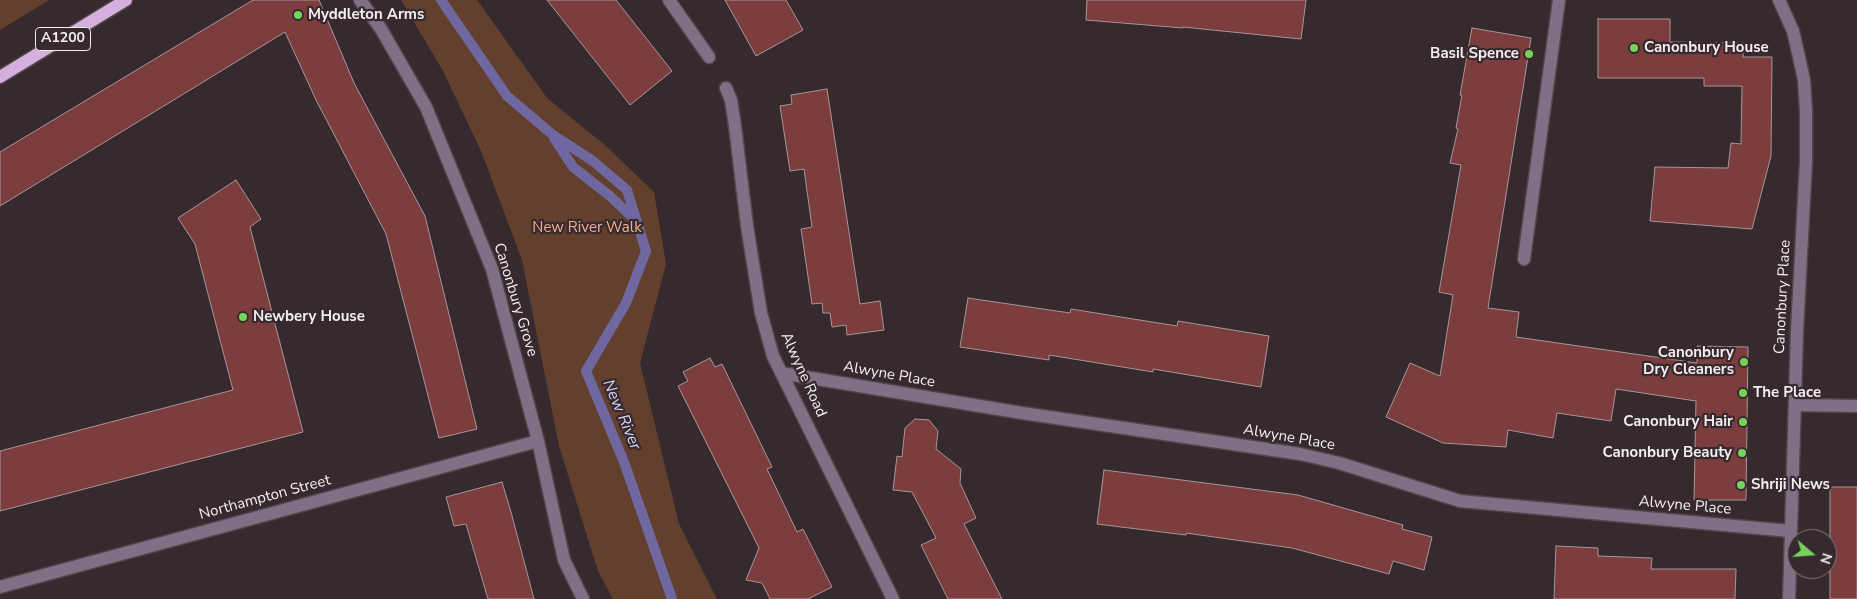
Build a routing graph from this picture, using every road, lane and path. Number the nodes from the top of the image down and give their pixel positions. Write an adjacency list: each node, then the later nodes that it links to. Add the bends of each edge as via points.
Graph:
1 (126, 0): 7 (main road, A1200)
2 (360, 0): 13 (street, Canonbury Grove, via 381,29 426,108 492,269)
3 (669, 0): 6 (street)
4 (1559, 0): 9 (street)
5 (1779, 0): 11 (street, Canonbury Place, via 1793,31 1804,80 1806,111)
6 (709, 57)
7 (0, 77)
8 (726, 88): 10 (street, Alwyne Road, via 736,126 761,313)
9 (1524, 259)
10 (781, 373): 15 (street, Alwyne Place, via 1022,414 1300,454 1460,501); 19 (street, Alwyne Road)
11 (1795, 405): 12 (street); 14 (street, Canonbury Place)
12 (1857, 406)
13 (538, 440): 17 (street, Northampton Street); 18 (street, Canonbury Grove, via 564,560)
14 (1790, 529)
15 (1787, 532)
16 (1789, 579): 20 (street, Canonbury Place)
17 (0, 587)
18 (583, 599)
19 (894, 599)
20 (1789, 599)

